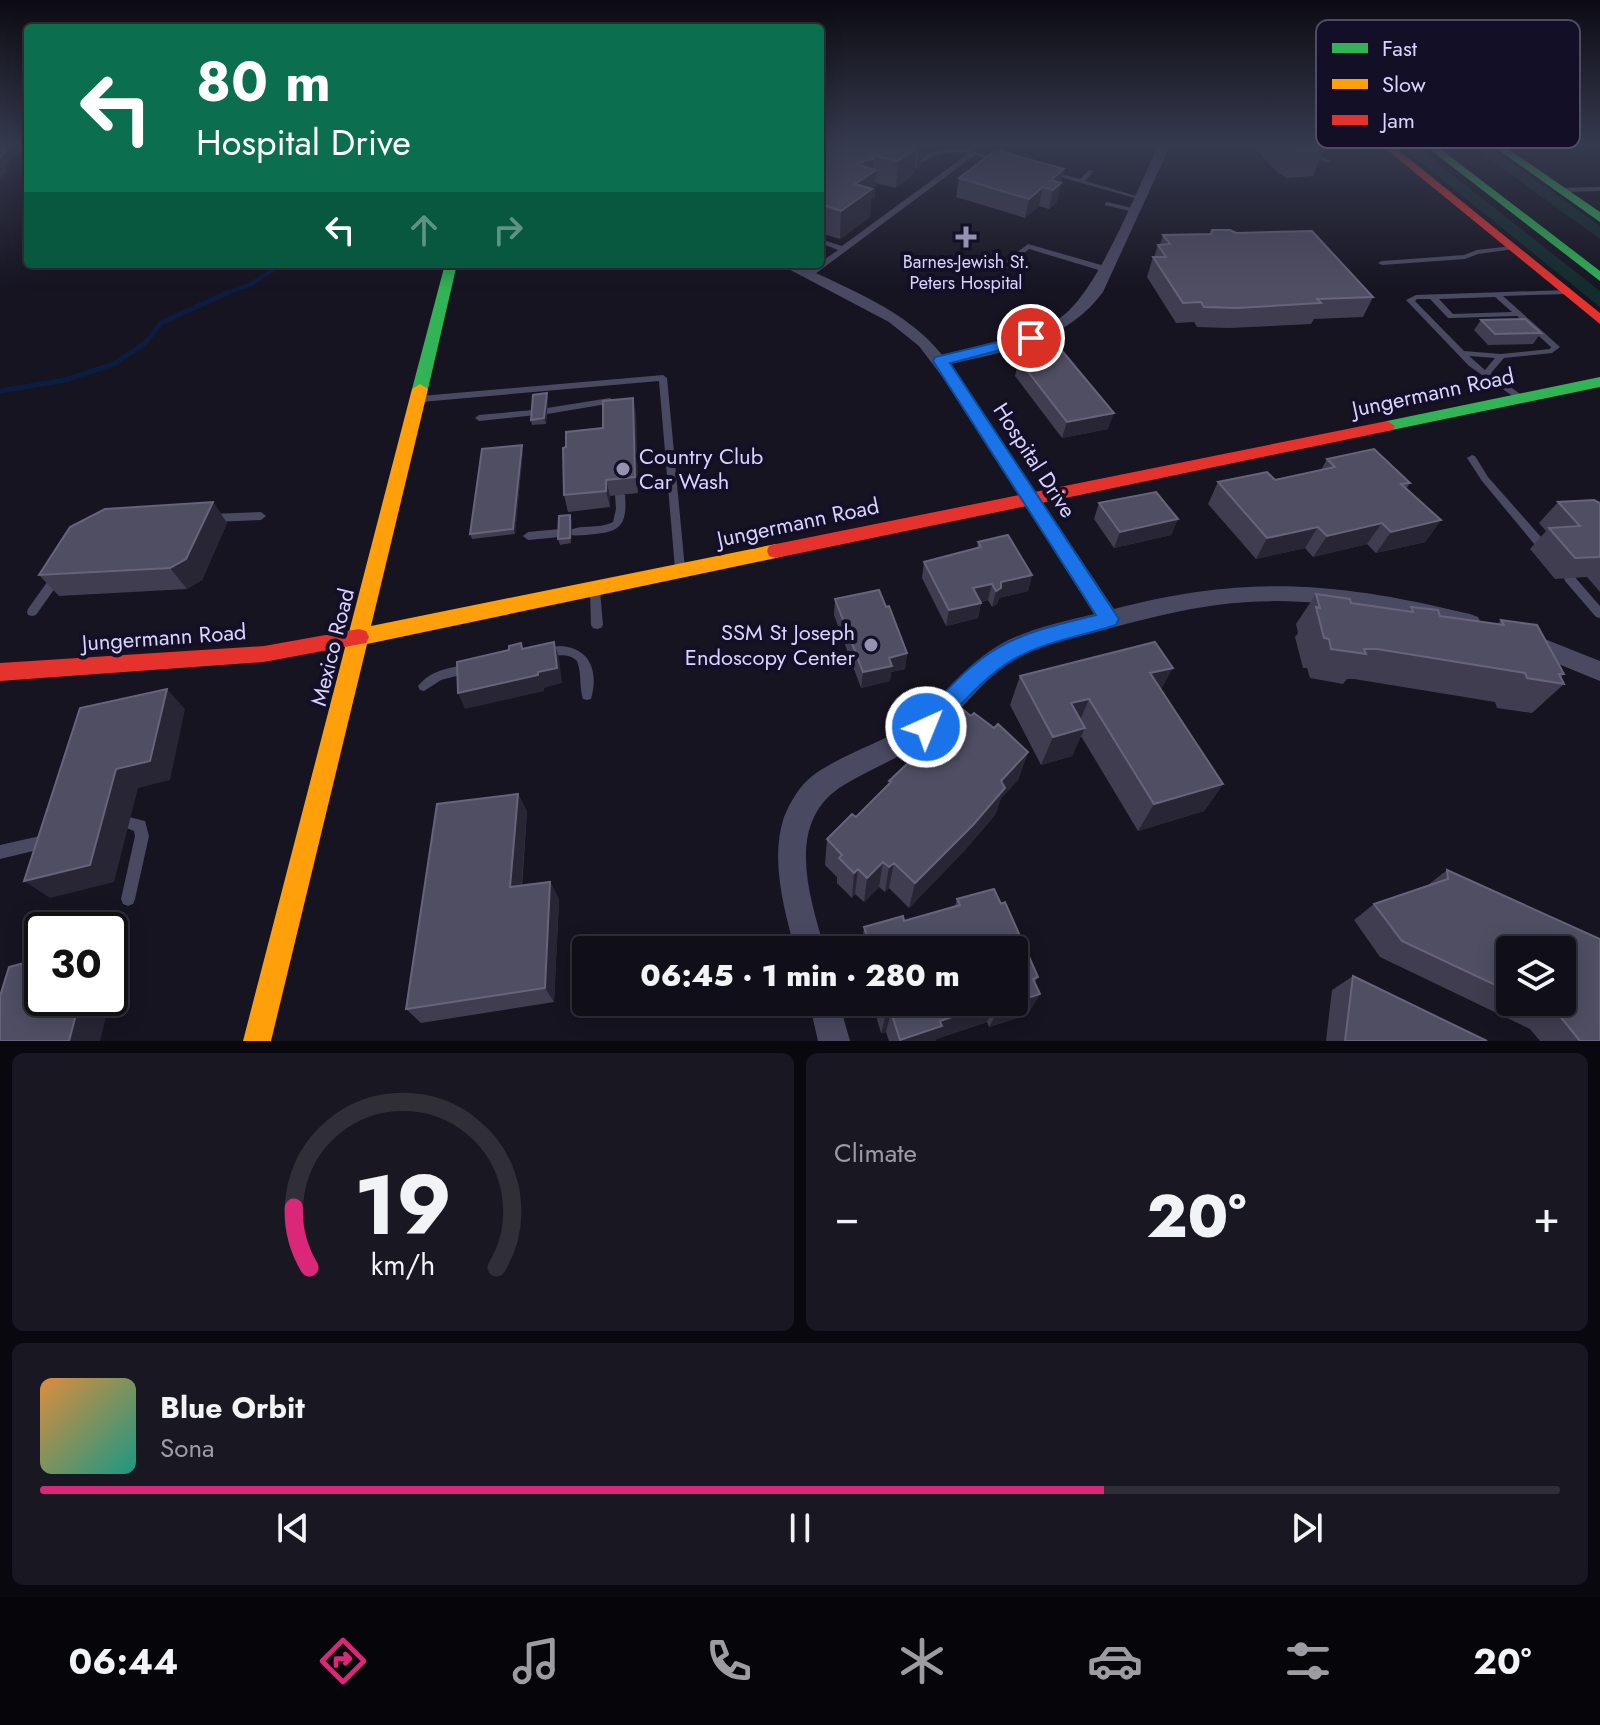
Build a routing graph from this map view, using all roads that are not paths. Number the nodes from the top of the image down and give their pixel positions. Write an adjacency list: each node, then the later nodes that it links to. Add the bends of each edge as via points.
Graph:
1 (919, 193): 14 (lane)
2 (1108, 193): 9 (lane)
3 (1142, 193): 9 (street)
4 (1444, 193): 13 (main road)
5 (1491, 193): 23 (main road)
6 (1520, 193): 11 (main road)
7 (1564, 193): 10 (main road)
8 (1107, 204): 9 (lane)
9 (1137, 204): 20 (street)
10 (1600, 218)
11 (1575, 233)
12 (824, 242): 14 (lane)
13 (1512, 248): 16 (lane); 24 (main road)
14 (843, 249): 15 (lane)
15 (824, 263)
16 (1382, 263)
17 (450, 268): 36 (main road, Mexico Road)
18 (794, 268): 22 (street, Hospital Drive)
19 (817, 268): 22 (lane)
20 (1105, 269): 21 (lane, via 1028,246); 31 (street, via 1089,302 1058,327)
21 (1000, 270)
22 (808, 275): 31 (street, Hospital Drive, via 895,319)
23 (1600, 277)
24 (1566, 292): 25 (lane); 28 (main road)
25 (1496, 294): 26 (lane); 27 (lane)
26 (1432, 296): 27 (lane, via 1451,316); 29 (lane, via 1410,300)
27 (1518, 314): 30 (lane, via 1556,347)
28 (1600, 320)
29 (1461, 353): 30 (lane); 32 (lane)
30 (1501, 356): 32 (lane)
31 (941, 361): 42 (street, Hospital Drive)
32 (1486, 374): 35 (lane)
33 (1600, 382): 35 (main road, Jungermann Road)
34 (606, 383): 36 (lane); 37 (lane, via 607,398 614,404); 48 (lane, via 663,378)
35 (1520, 398): 42 (main road, Jungermann Road)
36 (419, 400): 57 (main road, Mexico Road)
37 (547, 411)
38 (533, 413): 39 (lane)
39 (479, 418)
40 (1472, 458): 46 (lane)
41 (620, 495): 45 (lane, via 623,513 610,528)
42 (1030, 499): 48 (main road, Jungermann Road); 53 (street, Hospital Drive)
43 (261, 516): 44 (lane)
44 (201, 519)
45 (528, 536)
46 (1544, 548)
47 (65, 565): 51 (lane)
48 (680, 571): 50 (main road, Jungermann Road)
49 (1569, 578): 52 (lane)
50 (595, 589): 54 (lane); 57 (main road, Jungermann Road)
51 (32, 612)
52 (1600, 614)
53 (1109, 619): 55 (street, via 1220,596 1300,594 1395,606); 68 (street, via 1007,652 977,674 926,727 818,787 803,806 791,845 794,893)
54 (597, 625)
55 (1486, 627)
56 (1509, 635): 60 (street)
57 (359, 637): 61 (main road, Jungermann Road, via 264,654); 70 (main road, Mexico Road)
58 (529, 656): 63 (lane, via 573,650 585,662)
59 (475, 667): 62 (lane, via 438,676)
60 (1600, 671)
61 (0, 672)
62 (424, 686)
63 (587, 695)
64 (129, 823): 67 (lane, via 140,826 142,836)
65 (69, 836): 66 (lane)
66 (0, 852)
67 (128, 899)
68 (806, 936)
69 (828, 1016): 71 (street)
70 (257, 1041)
71 (834, 1041)

